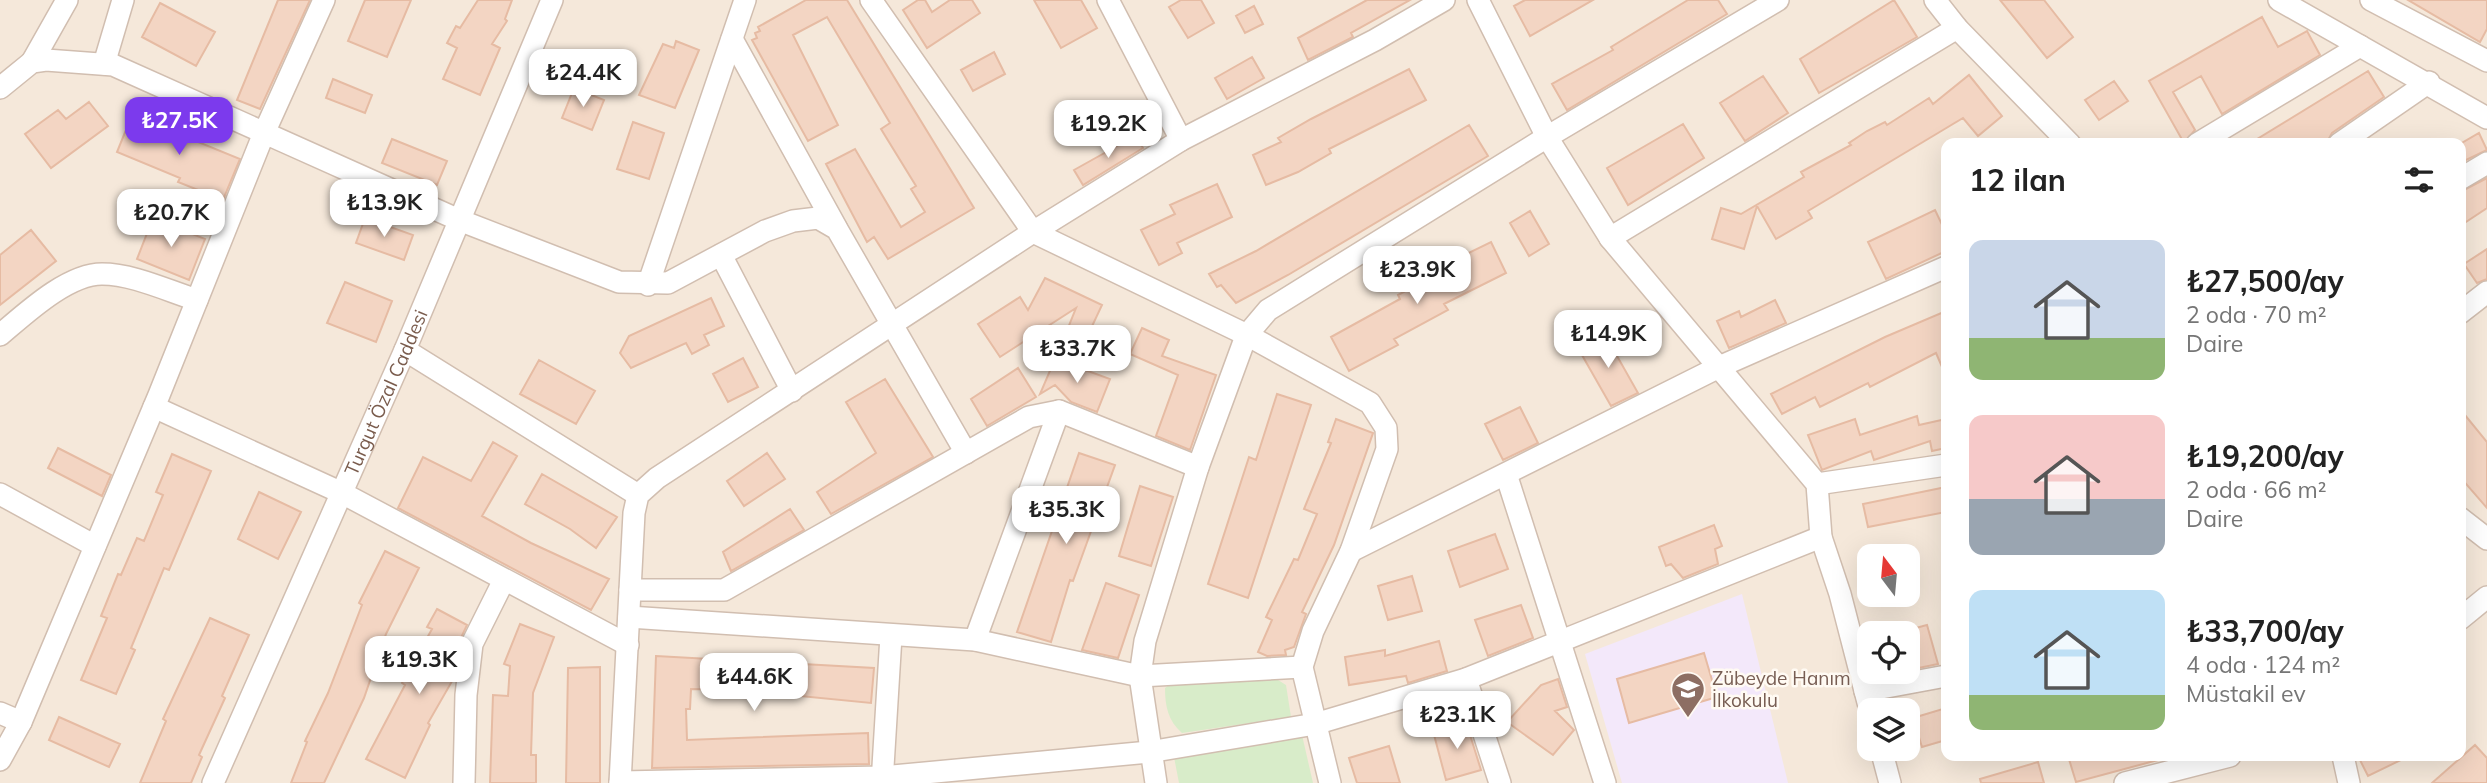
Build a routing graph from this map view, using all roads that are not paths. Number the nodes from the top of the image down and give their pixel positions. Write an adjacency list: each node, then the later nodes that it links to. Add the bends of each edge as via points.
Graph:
1 (67, 0): 18 (street)
2 (123, 0): 19 (street)
3 (324, 0): 23 (street)
4 (552, 0): 31 (street, Turgut Özal Caddesi)
5 (746, 0): 15 (street)
6 (871, 0): 33 (street)
7 (1108, 0): 28 (street)
8 (1478, 0): 24 (street)
9 (1778, 0): 24 (street)
10 (1935, 0): 14 (street)
11 (2278, 0): 16 (street)
12 (2371, 0): 17 (street)
13 (1431, 4): 28 (street)
14 (1958, 28): 25 (street); 34 (street)
15 (732, 39): 32 (street); 37 (street)
16 (2360, 46): 20 (street); 26 (street)
17 (2487, 61)
18 (32, 62): 19 (street); 21 (street)
19 (104, 64): 23 (street)
20 (2429, 82): 22 (street); 27 (street)
21 (0, 88)
22 (2487, 118)
23 (264, 133): 31 (street); 39 (street)
24 (1547, 137): 34 (street); 43 (street, via 1268,310)
25 (2064, 138)
26 (2207, 138)
27 (2348, 138)
28 (1181, 140): 33 (street)
29 (2487, 163): 30 (street)
30 (2466, 175)
31 (459, 220): 37 (street, via 619,282); 44 (street, Turgut Özal Caddesi)
32 (837, 229): 35 (street, via 818,218 793,220); 41 (street)
33 (1033, 232): 41 (street); 43 (street)
34 (1610, 238): 45 (street)
35 (721, 255): 37 (street, via 668,283); 46 (street)
36 (1941, 269): 45 (street)
37 (648, 285)
38 (2487, 292): 40 (street)
39 (197, 300): 42 (street, via 101,274 71,283); 47 (street)
40 (2466, 308)
41 (894, 325): 46 (street); 49 (street)
42 (0, 335)
43 (1247, 335): 51 (street); 61 (street, via 1370,403 1386,428 1387,449)
44 (405, 350): 54 (street, Turgut Özal Caddesi); 56 (street)
45 (1719, 367): 52 (street); 53 (street)
46 (792, 391): 56 (street)
47 (154, 407): 54 (street); 60 (street)
48 (1059, 411): 49 (street, via 1030,417); 51 (street); 68 (street)
49 (966, 453): 63 (street, via 724,590)
50 (1941, 466): 53 (street)
51 (1198, 467): 72 (street, via 1145,641)
52 (1506, 474): 61 (street); 69 (street)
53 (1816, 484): 58 (street)
54 (342, 493): 62 (street); 88 (street, Turgut Özal Caddesi)
55 (0, 494): 60 (street)
56 (638, 495): 63 (street)
57 (2466, 523): 59 (street)
58 (1821, 537): 69 (street); 75 (street)
59 (2487, 539)
60 (95, 546): 78 (street)
61 (1351, 551): 71 (street, via 1313,631)
62 (504, 580): 70 (street); 89 (street, via 472,644)
63 (631, 590): 66 (street)
64 (2487, 597): 65 (street)
65 (2466, 615)
66 (629, 617): 67 (street); 70 (street)
67 (891, 636): 68 (street); 86 (street)
68 (975, 640): 72 (street)
69 (1561, 642): 74 (street); 93 (street)
70 (628, 645): 87 (street)
71 (1302, 667): 72 (street); 79 (street)
72 (1140, 676): 80 (street)
73 (1941, 678): 76 (street)
74 (1466, 679): 79 (street); 92 (street)
75 (1866, 698)
76 (1876, 698)
77 (0, 713): 78 (street)
78 (20, 722): 81 (street)
79 (1315, 724): 80 (street); 91 (street)
80 (1149, 752): 86 (street); 90 (street)
81 (0, 760)
82 (1884, 761): 94 (street)
83 (2211, 761): 85 (street)
84 (2344, 761): 96 (street)
85 (2177, 770): 95 (street)
86 (882, 780): 87 (street)
87 (620, 782)
88 (213, 783)
89 (464, 783)
90 (1156, 783)
91 (1330, 783)
92 (1500, 783)
93 (1605, 783)
94 (1890, 783)
95 (2125, 783)
96 (2349, 783)

